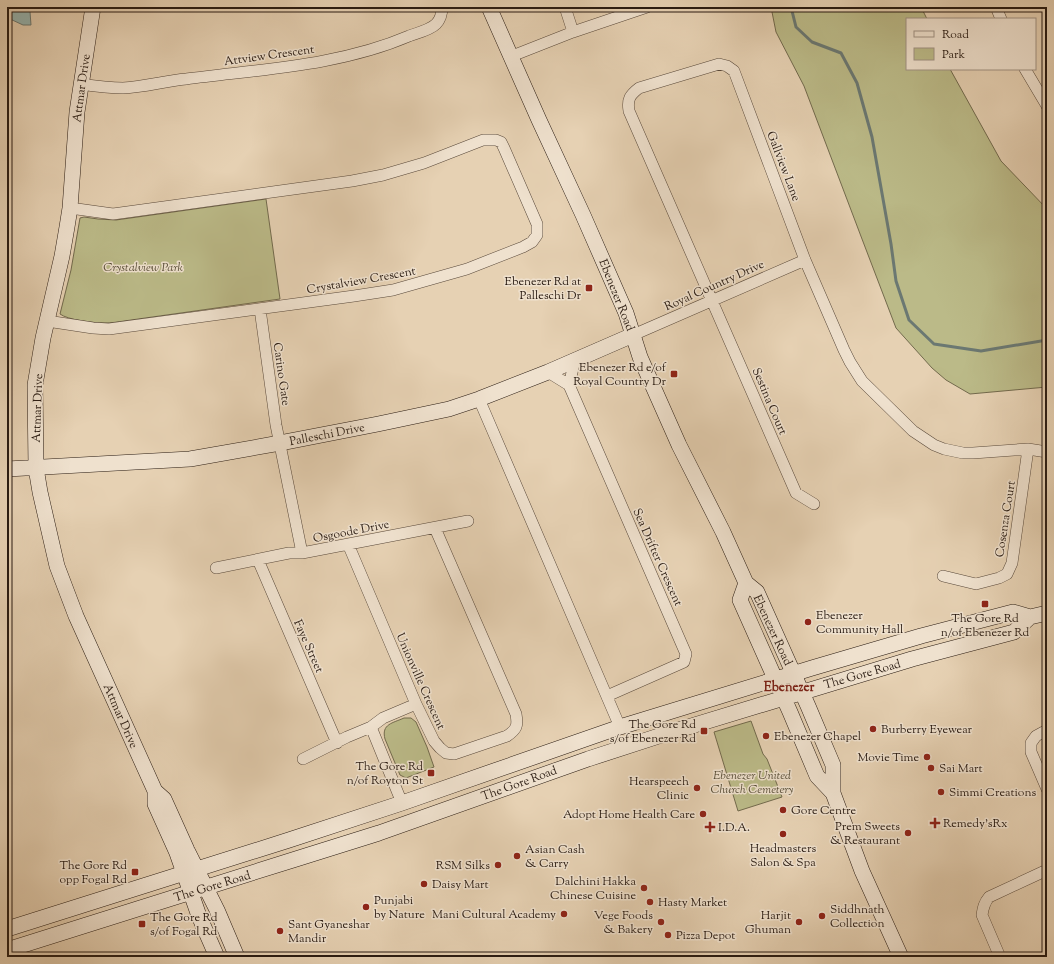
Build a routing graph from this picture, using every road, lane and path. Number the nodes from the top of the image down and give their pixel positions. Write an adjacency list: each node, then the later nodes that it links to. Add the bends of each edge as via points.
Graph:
1 (93, 7): 11 (main road, Attmar Drive)
2 (442, 7): 11 (street, Attview Crescent, via 442,16 436,24 363,53 299,65 134,87 114,88)
3 (489, 7): 9 (main road, Ebenezer Road)
4 (565, 7): 8 (street)
5 (647, 7): 8 (street)
6 (996, 7): 7 (street)
7 (1002, 18)
8 (573, 32): 9 (street)
9 (512, 56): 18 (main road, Ebenezer Road, via 623,306)
10 (1026, 70): 12 (street)
11 (80, 84): 13 (main road, Attmar Drive)
12 (1047, 106)
13 (70, 208): 16 (street, Crystalview Crescent, via 113,214 352,181 411,167 483,140 501,142 537,224 537,235 532,242 466,269 401,288); 17 (main road, Attmar Drive)
14 (805, 260): 15 (street, Royal Country Drive); 15 (street, Gallview Lane, via 734,71 719,64 639,88 631,95 629,111); 24 (street, Gallview Lane, via 857,375 913,431 934,445 963,453)
15 (712, 300): 18 (street, Royal Country Drive); 28 (street, Sestina Court, via 796,493)
16 (260, 309): 17 (street, Crystalview Crescent, via 109,329); 23 (street, Carino Gate)
17 (47, 321): 26 (main road, Attmar Drive, via 35,385)
18 (633, 335): 19 (main road, Palleschi Drive); 36 (main road, Ebenezer Road, via 640,357 679,445)
19 (575, 360): 20 (main road, Palleschi Drive); 21 (street)
20 (548, 372): 21 (street); 22 (main road, Palleschi Drive)
21 (569, 385): 42 (street, Sea Drifter Crescent, via 686,654 684,662)
22 (479, 399): 23 (main road, Palleschi Drive, via 442,410); 42 (street)
23 (280, 444): 26 (main road, Palleschi Drive, via 190,459); 32 (street, Osgoode Drive)
24 (1028, 449): 25 (street, Gallview Lane); 35 (street, Cosenza Court, via 1012,563 1006,574 976,584)
25 (1047, 452)
26 (36, 468): 27 (main road, Palleschi Drive); 54 (main road, Attmar Drive, via 51,544 66,591 154,791 155,804 177,853)
27 (7, 469)
28 (814, 504)
29 (468, 521): 30 (street, Osgoode Drive)
30 (435, 528): 31 (street, Osgoode Drive); 44 (street, Unionville Crescent, via 518,723 514,731 507,736 454,754 446,753 434,740)
31 (348, 544): 32 (street, Osgoode Drive); 44 (street, Unionville Crescent)
32 (302, 553): 33 (street)
33 (258, 560): 34 (street); 48 (street, Faye Street)
34 (216, 568)
35 (943, 576)
36 (746, 583): 39 (main road, Ebenezer Road, via 757,592); 40 (main road, Ebenezer Road, via 740,600)
37 (1047, 613): 38 (main road, The Gore Road)
38 (1030, 617): 39 (main road, The Gore Road, via 1013,612); 41 (main road, The Gore Road, via 1014,632)
39 (794, 674): 40 (main road, The Gore Road); 41 (main road, Ebenezer Road)
40 (776, 679): 43 (main road, Ebenezer Road); 46 (main road, The Gore Road)
41 (802, 692): 43 (main road, The Gore Road); 51 (main road, Ebenezer Road, via 833,764)
42 (607, 696): 46 (street)
43 (784, 698): 51 (main road, Ebenezer Road, via 817,776); 55 (main road, The Gore Road, via 588,759 386,830)
44 (416, 704): 45 (street, via 383,718)
45 (371, 727): 48 (street); 52 (street)
46 (620, 727): 52 (main road, The Gore Road)
47 (1047, 730): 50 (street, via 1036,736 1031,743 1031,752)
48 (337, 743): 49 (street)
49 (303, 759)
50 (1047, 789)
51 (833, 792): 61 (main road, Ebenezer Road, via 862,871)
52 (402, 804): 54 (main road, The Gore Road)
53 (1047, 870): 62 (street, via 989,897 984,903 982,916)
54 (190, 871): 55 (main road); 56 (main road); 57 (main road, The Gore Road)
55 (206, 888): 56 (main road, The Gore Road); 60 (main road)
56 (190, 892): 58 (main road, The Gore Road); 59 (main road)
57 (7, 928)
58 (7, 950)
59 (217, 957)
60 (237, 957)
61 (902, 957)
62 (1000, 957)

